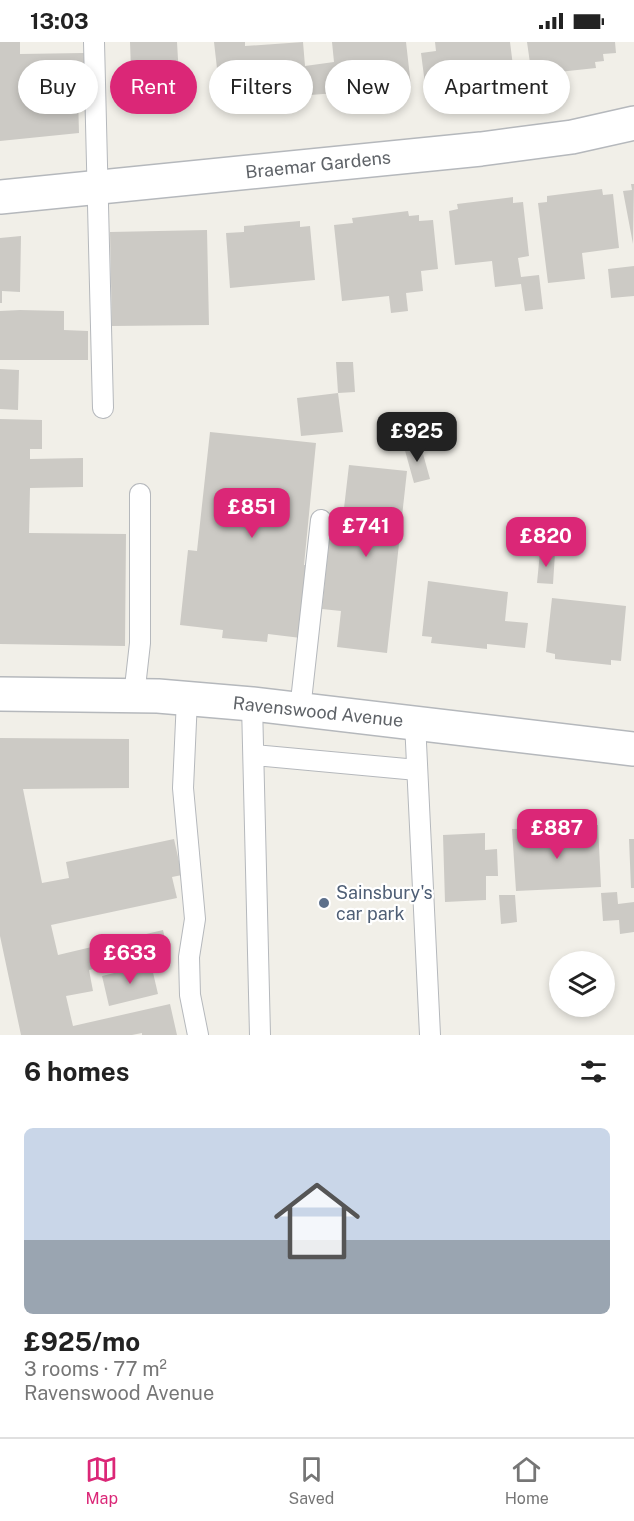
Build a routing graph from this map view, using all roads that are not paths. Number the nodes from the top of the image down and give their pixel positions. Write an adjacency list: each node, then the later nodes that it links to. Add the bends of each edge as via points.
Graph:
1 (94, 42): 3 (lane)
2 (634, 123): 3 (street, Braemar Gardens, via 572,137 481,149)
3 (96, 188): 4 (street, Braemar Gardens); 5 (lane)
4 (0, 197)
5 (103, 408)
6 (140, 494): 9 (lane, via 140,643)
7 (321, 520): 12 (lane)
8 (0, 694): 9 (street, Ravenswood Avenue)
9 (134, 696): 10 (street, Ravenswood Avenue)
10 (187, 699): 11 (street, Ravenswood Avenue); 17 (lane, via 183,788 195,919 189,957 190,995)
11 (252, 704): 12 (street, Ravenswood Avenue); 15 (lane)
12 (300, 710): 13 (street, Ravenswood Avenue)
13 (416, 722): 14 (street, Ravenswood Avenue); 16 (lane)
14 (634, 748)
15 (254, 755): 16 (lane); 18 (lane)
16 (417, 770): 19 (lane)
17 (198, 1035)
18 (260, 1035)
19 (430, 1035)

